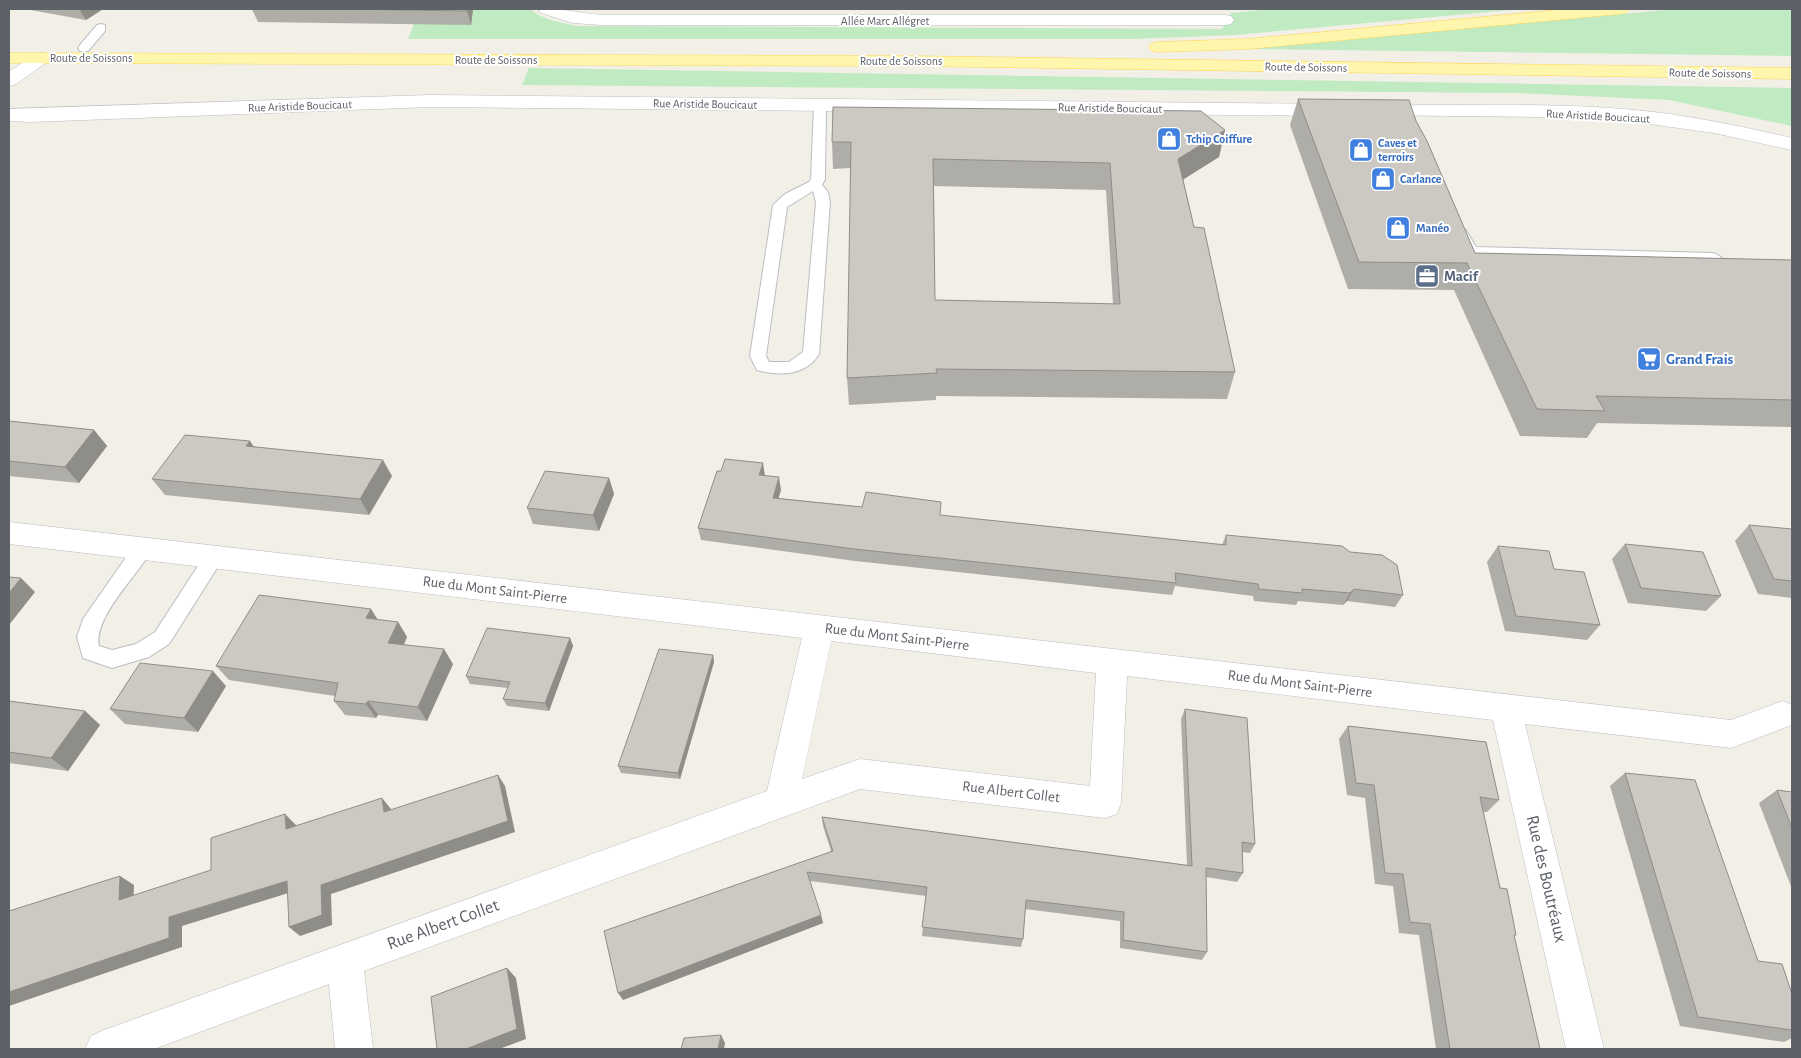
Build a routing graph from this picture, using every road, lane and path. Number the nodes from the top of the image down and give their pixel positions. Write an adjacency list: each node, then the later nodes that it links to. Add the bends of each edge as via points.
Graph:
1 (546, 9): 3 (street, Allée Marc Allégret, via 573,18 602,20)
2 (1620, 9): 9 (main road, via 1248,44)
3 (858, 15): 4 (street, Allée Marc Allégret)
4 (1109, 15): 5 (street, Allée Marc Allégret)
5 (1224, 20)
6 (101, 28): 8 (lane, Route de Soissons)
7 (9, 48): 8 (main road, Route de Soissons)
8 (84, 48): 10 (main road, Route de Soissons)
9 (911, 53): 10 (main road, Route de Soissons); 13 (main road, Route de Soissons)
10 (298, 54): 12 (main road, Route de Soissons); 14 (main road, Route de Soissons)
11 (9, 58): 12 (main road, Route de Soissons)
12 (41, 58): 15 (street)
13 (1792, 64)
14 (1792, 74)
15 (9, 80)
16 (820, 105): 17 (street, Rue Aristide Boucicaut, via 430,101 31,116); 18 (street, Rue Aristide Boucicaut, via 1357,110 1405,117 1584,113 1687,123); 19 (lane, via 818,179)
17 (9, 114)
18 (1792, 144)
19 (815, 185): 19 (lane, via 790,196 780,205 758,356 762,366 793,368 811,354 823,202)
20 (1455, 221): 21 (lane, via 1472,252)
21 (1724, 258)
22 (9, 533): 23 (street, Rue du Mont Saint-Pierre)
23 (143, 548): 24 (street, Rue du Mont Saint-Pierre); 24 (lane, via 93,619 87,637 90,652 112,659 142,651 162,638)
24 (214, 557): 25 (street, Rue du Mont Saint-Pierre)
25 (819, 627): 26 (street, Rue du Mont Saint-Pierre); 29 (street)
26 (1112, 662): 27 (street, Rue du Mont Saint-Pierre); 29 (street, Rue Albert Collet, via 1105,803 860,774)
27 (1506, 708): 28 (street, Rue du Mont Saint-Pierre, via 1731,734); 33 (street, Rue des Boutréaux)
28 (1783, 715)
29 (781, 801): 30 (street, Rue Albert Collet)
30 (345, 961): 31 (street, Rue Albert Collet); 32 (street)
31 (104, 1049)
32 (354, 1049)
33 (1585, 1049)

